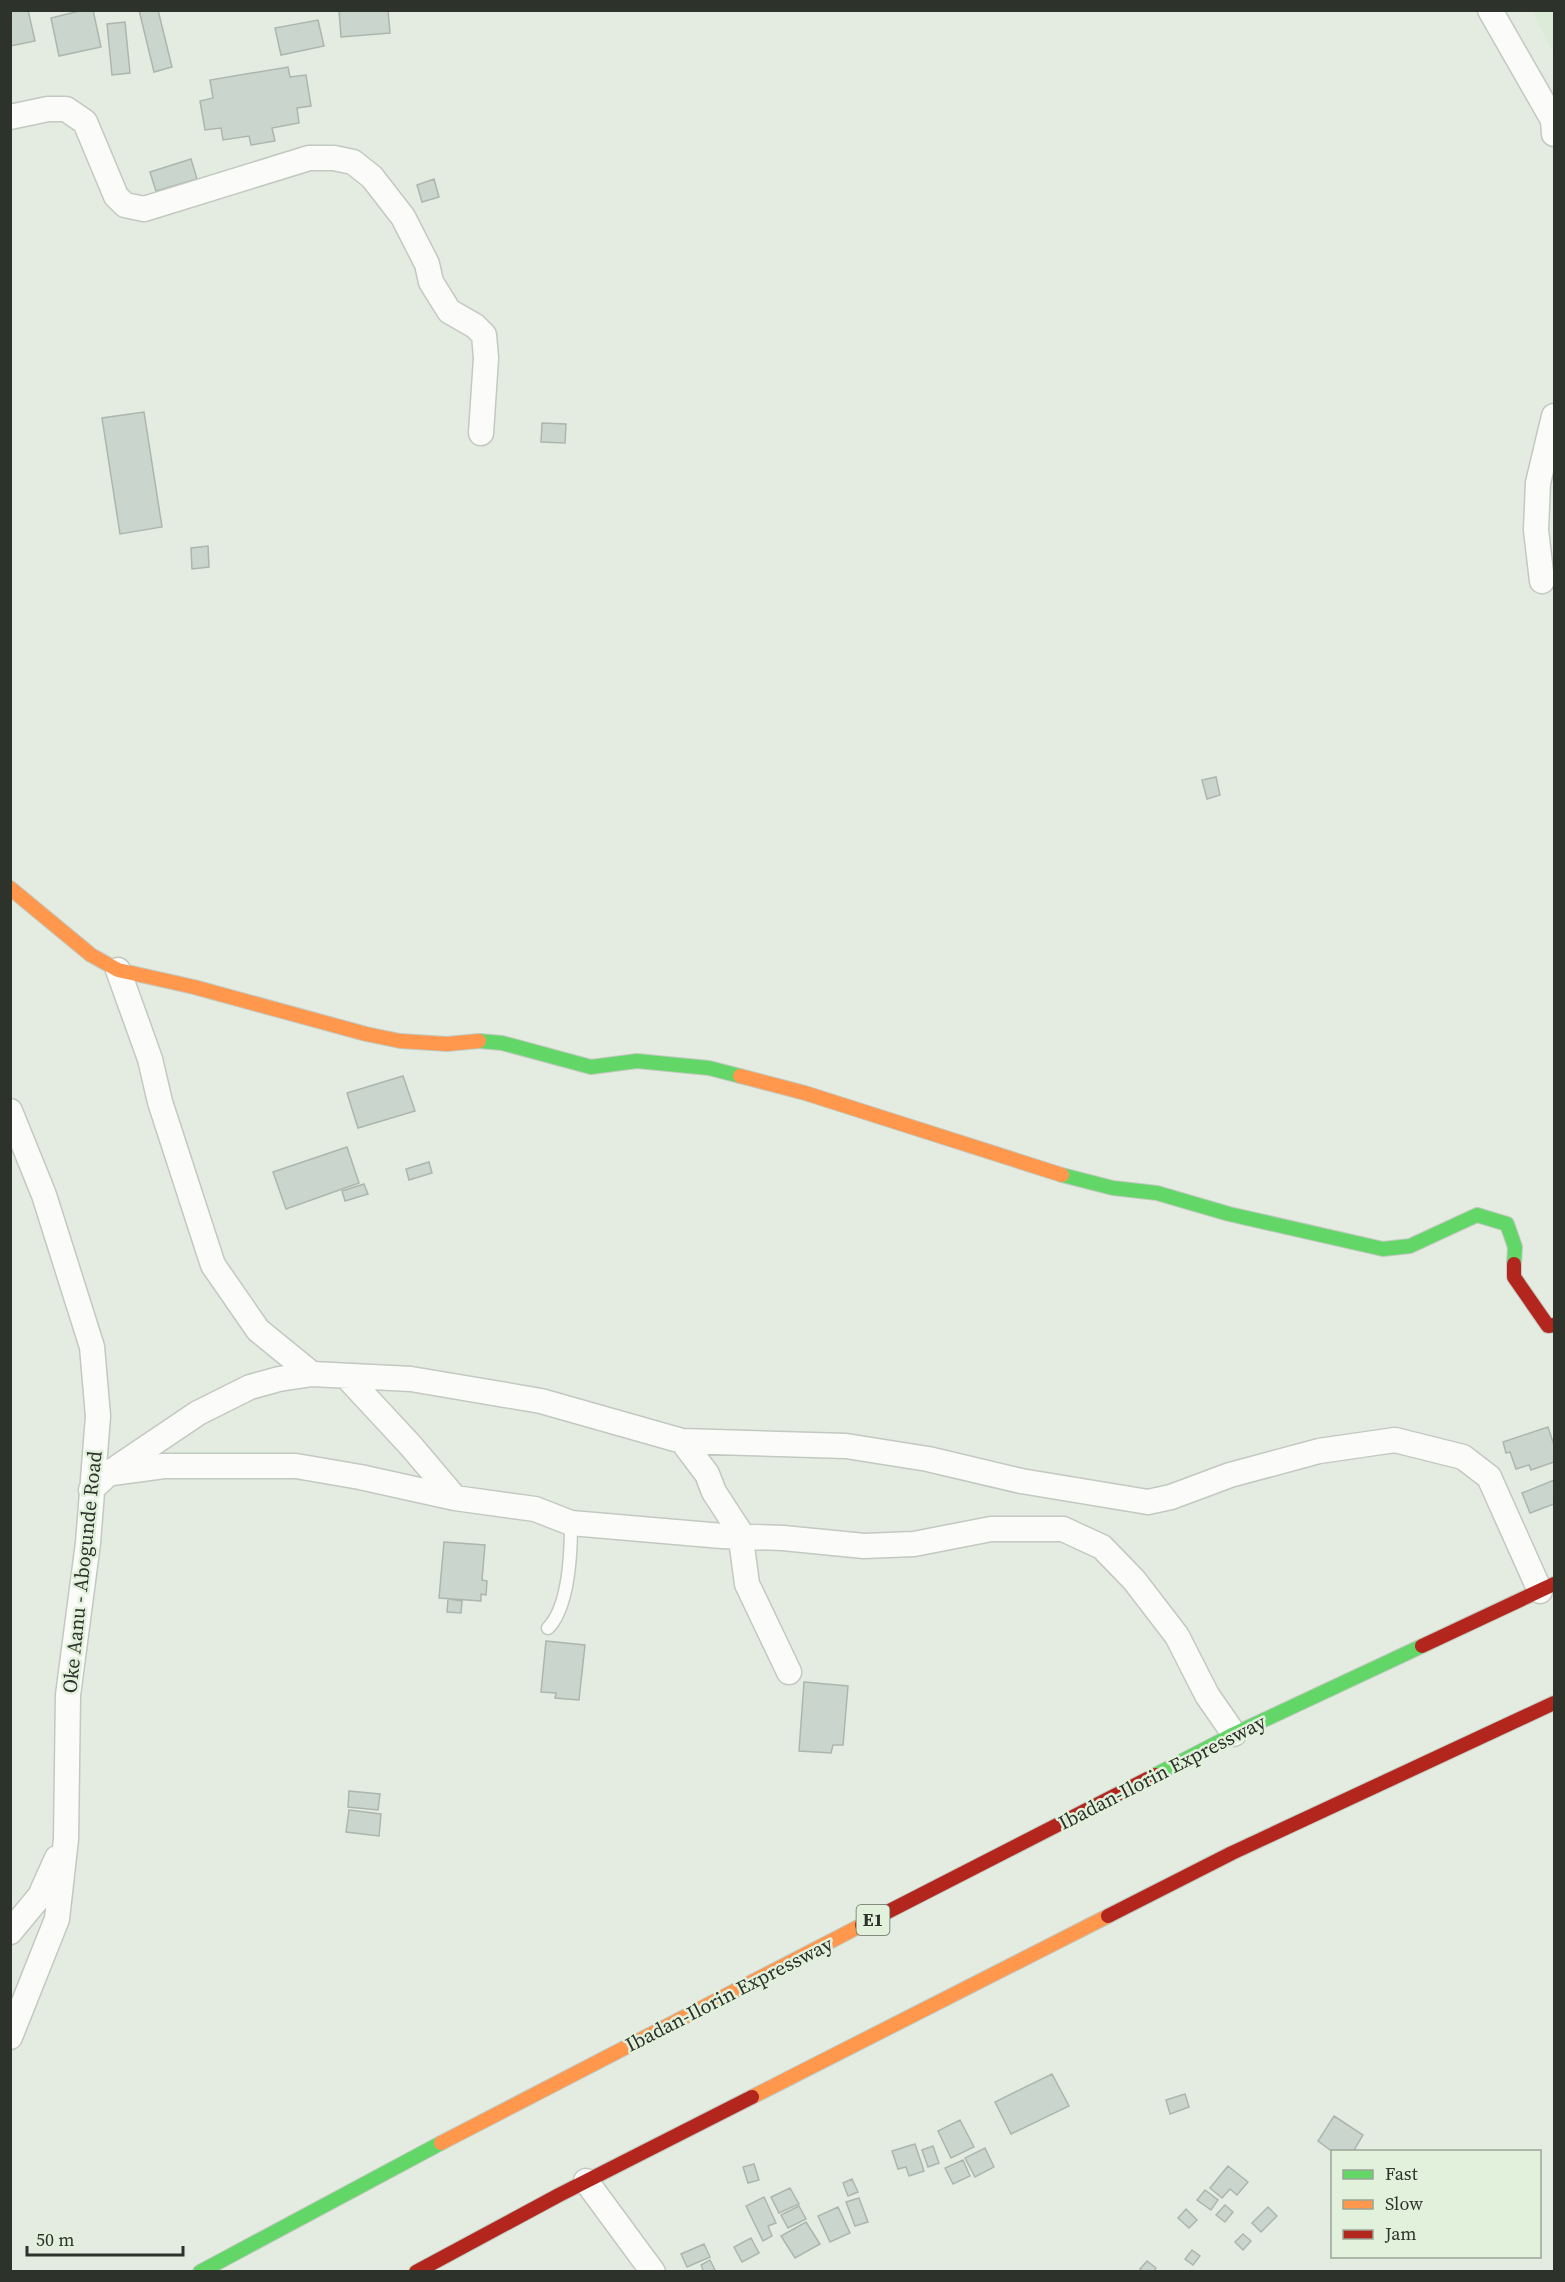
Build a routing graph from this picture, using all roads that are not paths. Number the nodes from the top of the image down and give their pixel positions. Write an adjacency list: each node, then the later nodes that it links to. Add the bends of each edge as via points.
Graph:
1 (1490, 10): 3 (street, via 1553,120)
2 (10, 117): 5 (street, via 66,109 85,122 116,196 125,206 144,209 309,158 353,162 372,177 403,217 427,264 431,282 449,311 484,335)
3 (1554, 134)
4 (1554, 416): 6 (street, via 1538,483 1536,530)
5 (481, 434)
6 (1542, 581)
7 (10, 888): 8 (main road, via 91,956)
8 (118, 970): 10 (main road, via 400,1041 502,1043 591,1067 638,1061 709,1068 805,1093 1086,1182 1157,1193 1229,1214 1383,1249 1410,1246 1477,1215 1507,1224 1515,1247 1514,1277 1548,1326); 11 (street, via 150,1059 160,1102 213,1265 258,1330)
9 (10, 1112): 15 (street, Oke Aanu - Abogunde Road, via 44,1195 92,1347 98,1416)
10 (1554, 1324)
11 (312, 1374): 12 (street); 14 (street, via 250,1387 198,1413)
12 (346, 1376): 13 (street, via 411,1379 541,1401); 16 (street)
13 (682, 1442): 18 (street, via 707,1474); 19 (street, via 846,1446 928,1458 1020,1481 1148,1502 1319,1451 1395,1440 1463,1457 1489,1477)
14 (109, 1473): 15 (street); 16 (street, via 164,1466 296,1466)
15 (91, 1490): 24 (street, Oke Aanu - Abogunde Road, via 68,1695)
16 (455, 1498): 17 (street, via 535,1509)
17 (571, 1523): 18 (street); 20 (lane, via 564,1589 555,1620)
18 (741, 1536): 21 (street, via 747,1584); 23 (street, via 864,1546 914,1544 991,1529 1063,1529 1102,1547 1134,1580 1177,1636 1207,1695)
19 (1547, 1587): 23 (main road, Ibadan-Ilorin Expressway / E1)
20 (548, 1628)
21 (789, 1672)
22 (1554, 1703): 27 (main road, via 1232,1853)
23 (1234, 1734): 28 (main road, Ibadan-Ilorin Expressway / E1, via 510,2106)
24 (66, 1839): 25 (street, via 40,1896); 26 (street, Oke Aanu - Abogunde Road, via 57,1919)
25 (10, 1932)
26 (10, 2037)
27 (586, 2181): 29 (main road); 30 (street)
28 (200, 2271)
29 (416, 2271)
30 (653, 2271)

